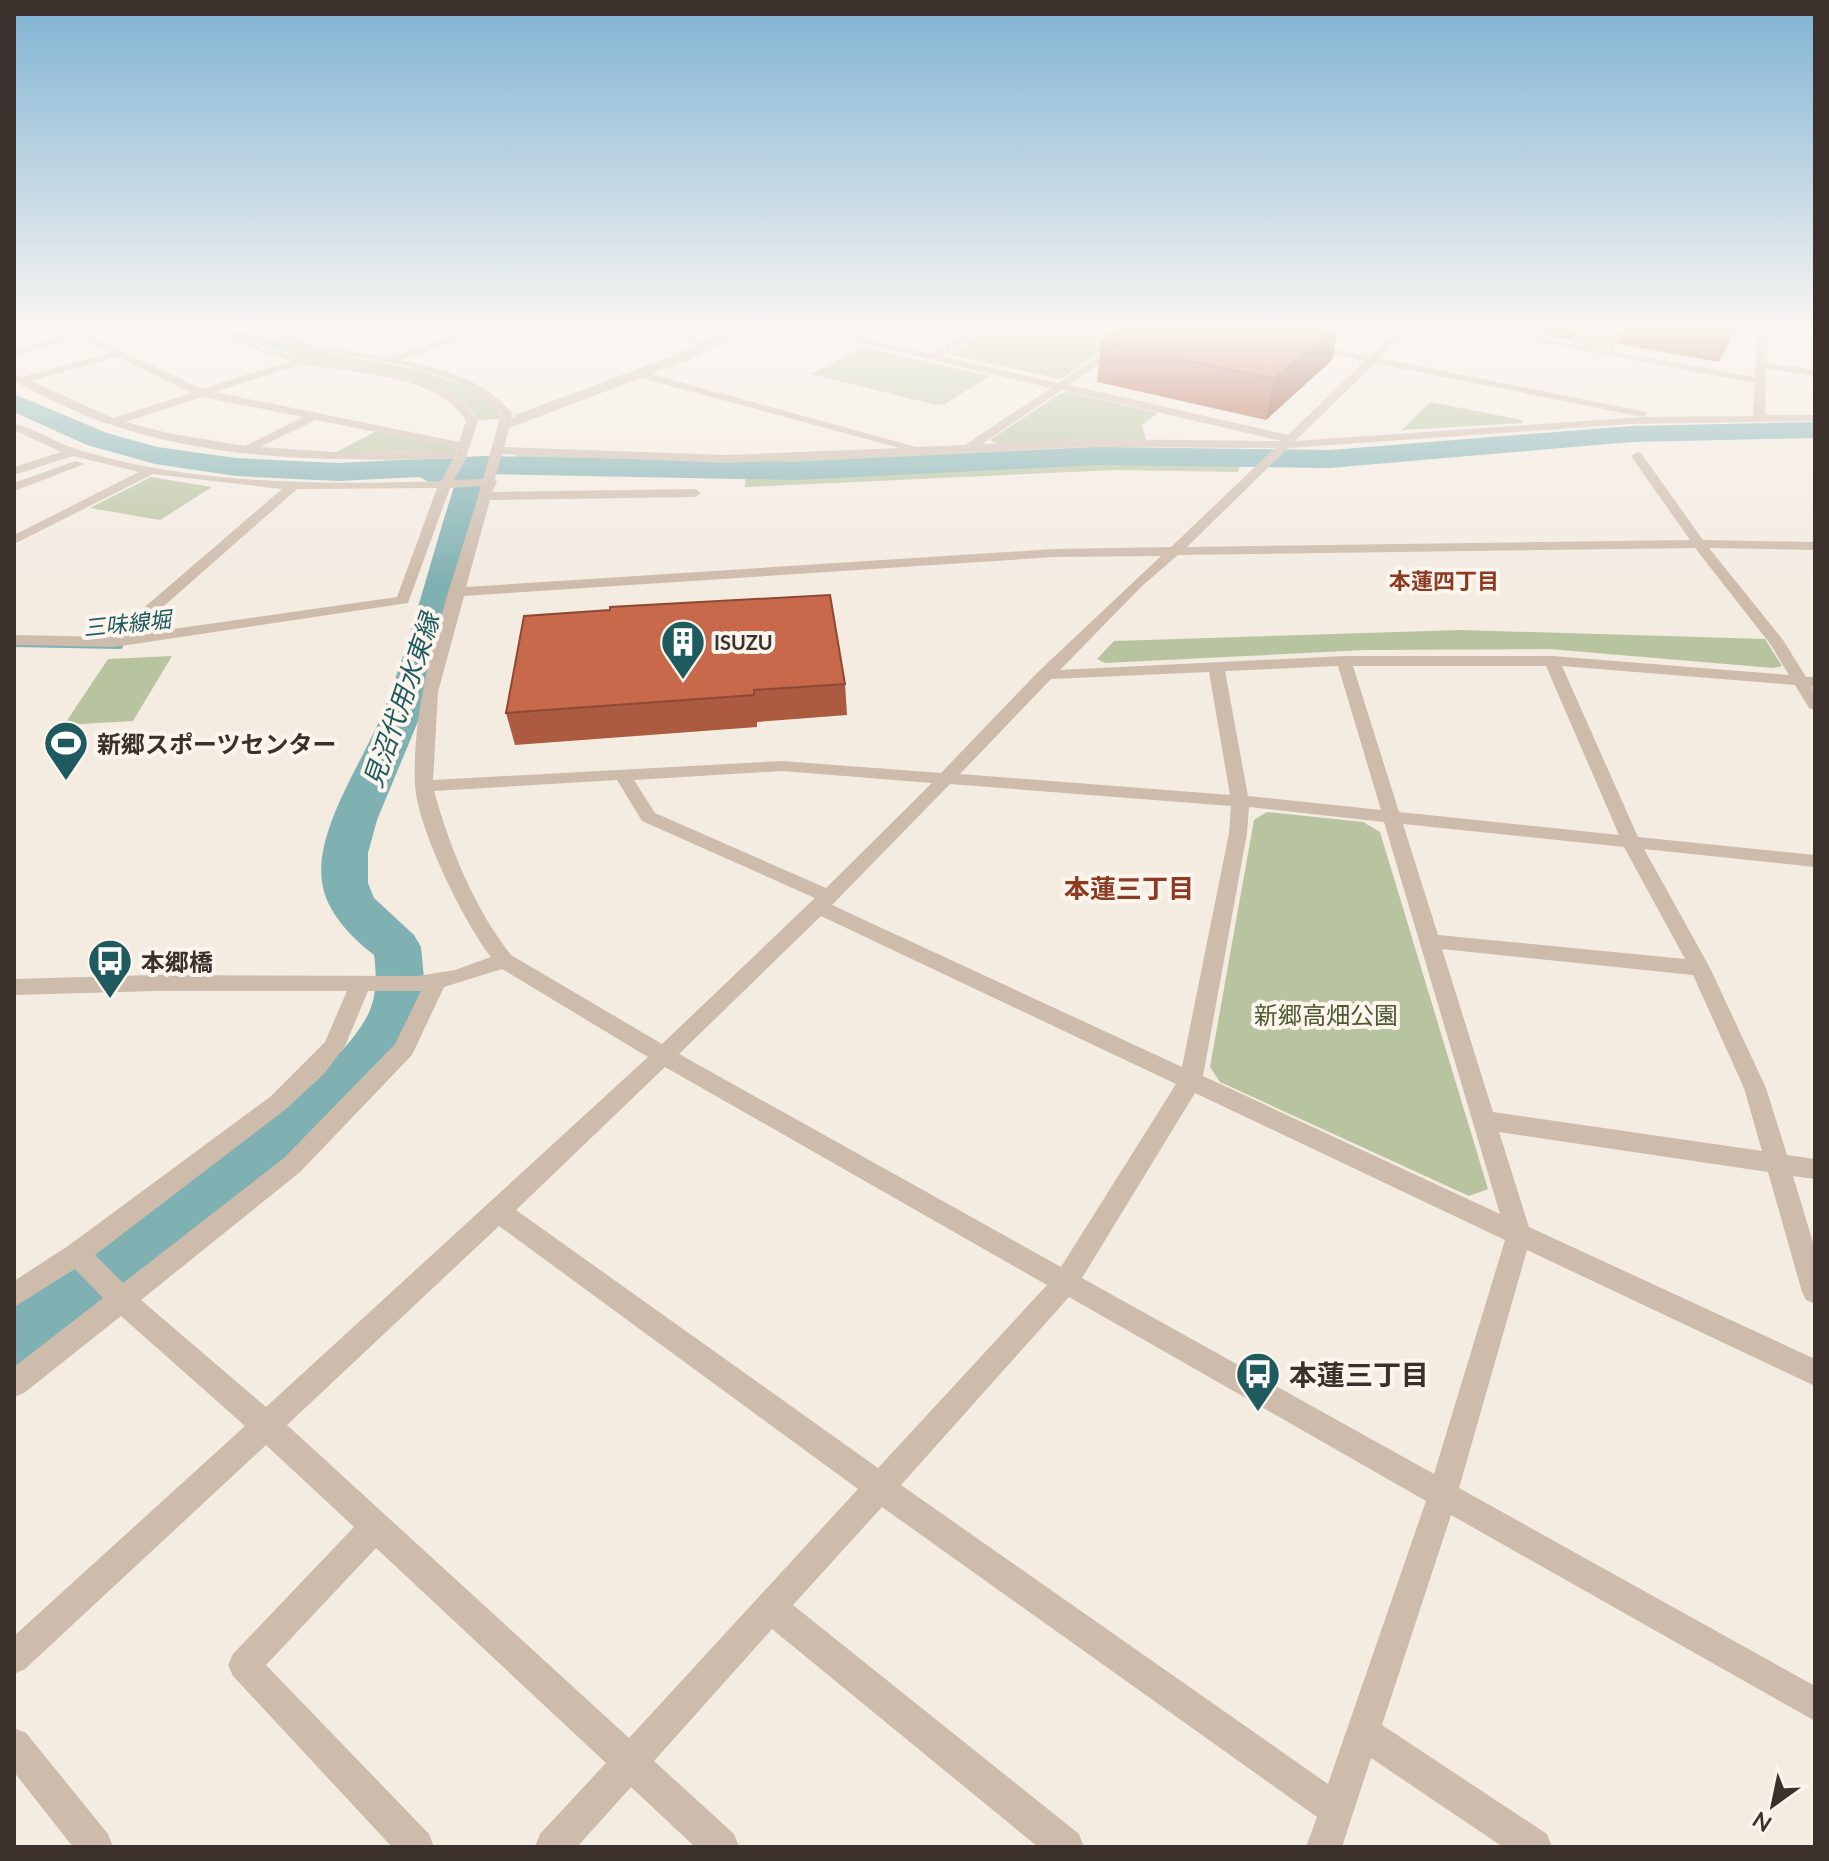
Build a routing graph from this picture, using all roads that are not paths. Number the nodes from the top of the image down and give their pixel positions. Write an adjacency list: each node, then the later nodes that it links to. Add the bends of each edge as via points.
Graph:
1 (93, 413): 19 (street)
2 (141, 413): 19 (street)
3 (299, 413): 14 (street)
4 (469, 413): 26 (street, via 472,421)
5 (504, 413): 16 (street)
6 (523, 413): 16 (street)
7 (526, 413): 16 (street)
8 (783, 413): 25 (street)
9 (1020, 413): 21 (street)
10 (1149, 413): 23 (street)
11 (1316, 413): 23 (street)
12 (1639, 413): 18 (street)
13 (1759, 413): 17 (street)
14 (314, 416): 22 (street); 26 (street)
15 (1815, 418): 17 (street)
16 (507, 419): 31 (street)
17 (1759, 419): 18 (street)
18 (1675, 420): 23 (street)
19 (113, 422): 22 (street)
20 (14, 426): 24 (street)
21 (964, 450): 23 (street, via 1090,443); 25 (street)
22 (244, 451): 26 (street)
23 (1275, 451): 39 (street)
24 (72, 452): 29 (street); 30 (street)
25 (929, 452): 31 (street)
26 (461, 454): 32 (street)
27 (1637, 456): 37 (street)
28 (79, 464): 34 (street)
29 (14, 471)
30 (150, 471): 33 (street); 36 (street)
31 (492, 474): 32 (street); 35 (street); 40 (street)
32 (451, 482): 33 (street); 42 (street, via 403,600)
33 (294, 485): 42 (street)
34 (14, 487)
35 (695, 493)
36 (14, 540)
37 (1699, 544): 38 (street); 39 (street); 47 (street)
38 (1815, 546)
39 (1177, 549): 40 (street); 46 (street)
40 (468, 592): 51 (street, via 430,692)
41 (14, 640): 42 (street)
42 (114, 642)
43 (1344, 661): 44 (street); 45 (street); 53 (street)
44 (1552, 661): 47 (street); 54 (street)
45 (1216, 667): 46 (street); 52 (street)
46 (1044, 675): 50 (street)
47 (1809, 681): 48 (street)
48 (1815, 705)
49 (624, 777): 50 (street, via 782,766); 51 (street); 56 (street, via 648,817)
50 (945, 777): 52 (street); 56 (street)
51 (424, 786): 58 (street, via 437,835 458,881)
52 (1240, 801): 53 (street); 64 (street)
53 (1394, 819): 54 (street); 57 (street)
54 (1632, 844): 55 (street); 59 (street)
55 (1815, 861)
56 (823, 902): 63 (street); 64 (street)
57 (1431, 941): 59 (street); 65 (street)
58 (504, 960): 60 (street); 63 (street)
59 (1700, 968): 66 (street, via 1755,1088)
60 (426, 984): 61 (street); 74 (street, via 404,1049 355,1102 292,1165)
61 (369, 985): 62 (street); 70 (street, via 316,1068)
62 (14, 987)
63 (664, 1056): 68 (street); 71 (street)
64 (1191, 1080): 69 (street); 71 (street)
65 (1485, 1120): 66 (street); 69 (street)
66 (1779, 1161): 67 (street); 73 (street)
67 (1815, 1169)
68 (500, 1212): 77 (street); 78 (street)
69 (1519, 1234): 75 (street); 79 (street)
70 (84, 1261): 72 (street); 74 (street)
71 (1066, 1282): 78 (street); 79 (street)
72 (18, 1285)
73 (1815, 1292)
74 (119, 1297): 76 (street); 77 (street)
75 (1815, 1373)
76 (14, 1384)
77 (266, 1425): 80 (street); 82 (street)
78 (882, 1489): 81 (street); 87 (street)
79 (1443, 1494): 83 (street); 84 (street)
80 (374, 1528): 86 (street); 89 (street, via 244,1665)
81 (772, 1608): 86 (street); 92 (street)
82 (14, 1658)
83 (1815, 1704)
84 (1362, 1732): 87 (street); 94 (street)
85 (14, 1745): 88 (street)
86 (629, 1762): 90 (street); 91 (street)
87 (1336, 1810): 93 (street)
88 (95, 1847)
89 (416, 1847)
90 (553, 1847)
91 (721, 1847)
92 (1066, 1847)
93 (1324, 1847)
94 (1534, 1847)

